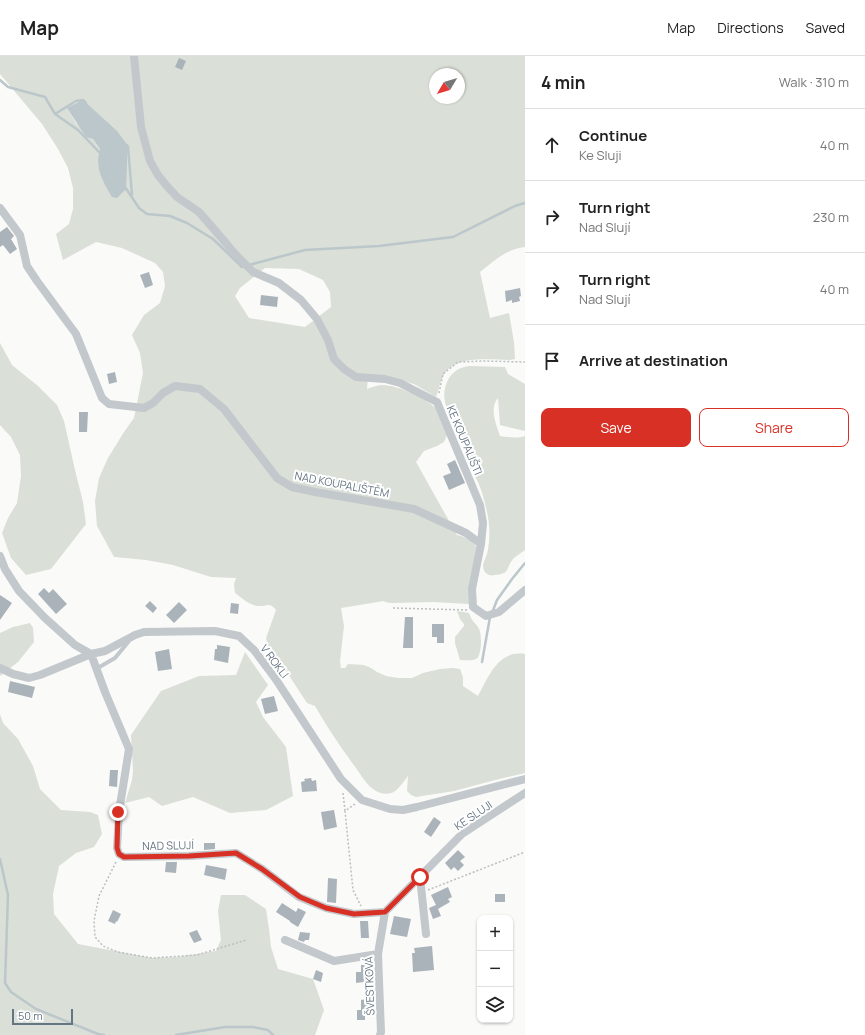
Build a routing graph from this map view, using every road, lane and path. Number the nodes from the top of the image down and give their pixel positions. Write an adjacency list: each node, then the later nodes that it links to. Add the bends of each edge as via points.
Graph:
1 (134, 56): 4 (street, KE KOUPALIŠTI, via 141,127 150,161 166,185 199,212 250,270 279,283 301,300 317,319 334,359 344,369 356,377 400,383)
2 (0, 208): 5 (street, NAD KOUPALIŠTĚM, via 20,235 28,266 37,281 76,334 102,398 109,404 144,408 175,386 200,389 224,409 277,478 292,487 414,509 466,533)
3 (525, 362): 4 (path, via 458,362 443,374)
4 (437, 402): 5 (street, KE KOUPALIŠTI, via 480,505 483,523)
5 (481, 544): 9 (street, KE KOUPALIŠTI, via 472,589 473,607)
6 (0, 556): 11 (street, via 19,591 75,645)
7 (525, 590): 9 (street, via 499,612 486,616)
8 (393, 608): 9 (path)
9 (478, 611)
10 (135, 634): 11 (street, V ROKLI, via 106,651); 13 (lane, via 115,658); 14 (street, V ROKLI, via 215,631 239,636 254,650 275,678)
11 (91, 654): 12 (street, V ROKLI, via 29,678); 13 (street)
12 (0, 668)
13 (96, 668): 20 (street, via 129,750 118,812)
14 (341, 779): 17 (street, V ROKLI); 18 (path)
15 (525, 779): 17 (street, V ROKLI, via 403,810 390,809)
16 (525, 793): 21 (street, KE SLUJI, via 462,834)
17 (362, 800): 18 (path)
18 (345, 811): 23 (path, via 353,890)
19 (525, 852): 22 (path, via 426,891)
20 (119, 854): 24 (street, NAD SLUJÍ, via 128,857 236,853 300,897 326,908 354,914); 26 (path, via 99,896 94,921 95,937 103,946 118,952 152,958 197,955)
21 (420, 877): 22 (street); 24 (street, KE SLUJI)
22 (421, 889): 25 (street)
23 (359, 902)
24 (385, 912): 28 (street, ŠVESTKOVÁ)
25 (426, 934)
26 (246, 940)
27 (285, 940): 28 (street, via 334,961)
28 (378, 954): 29 (street, ŠVESTKOVÁ)
29 (380, 1035)

